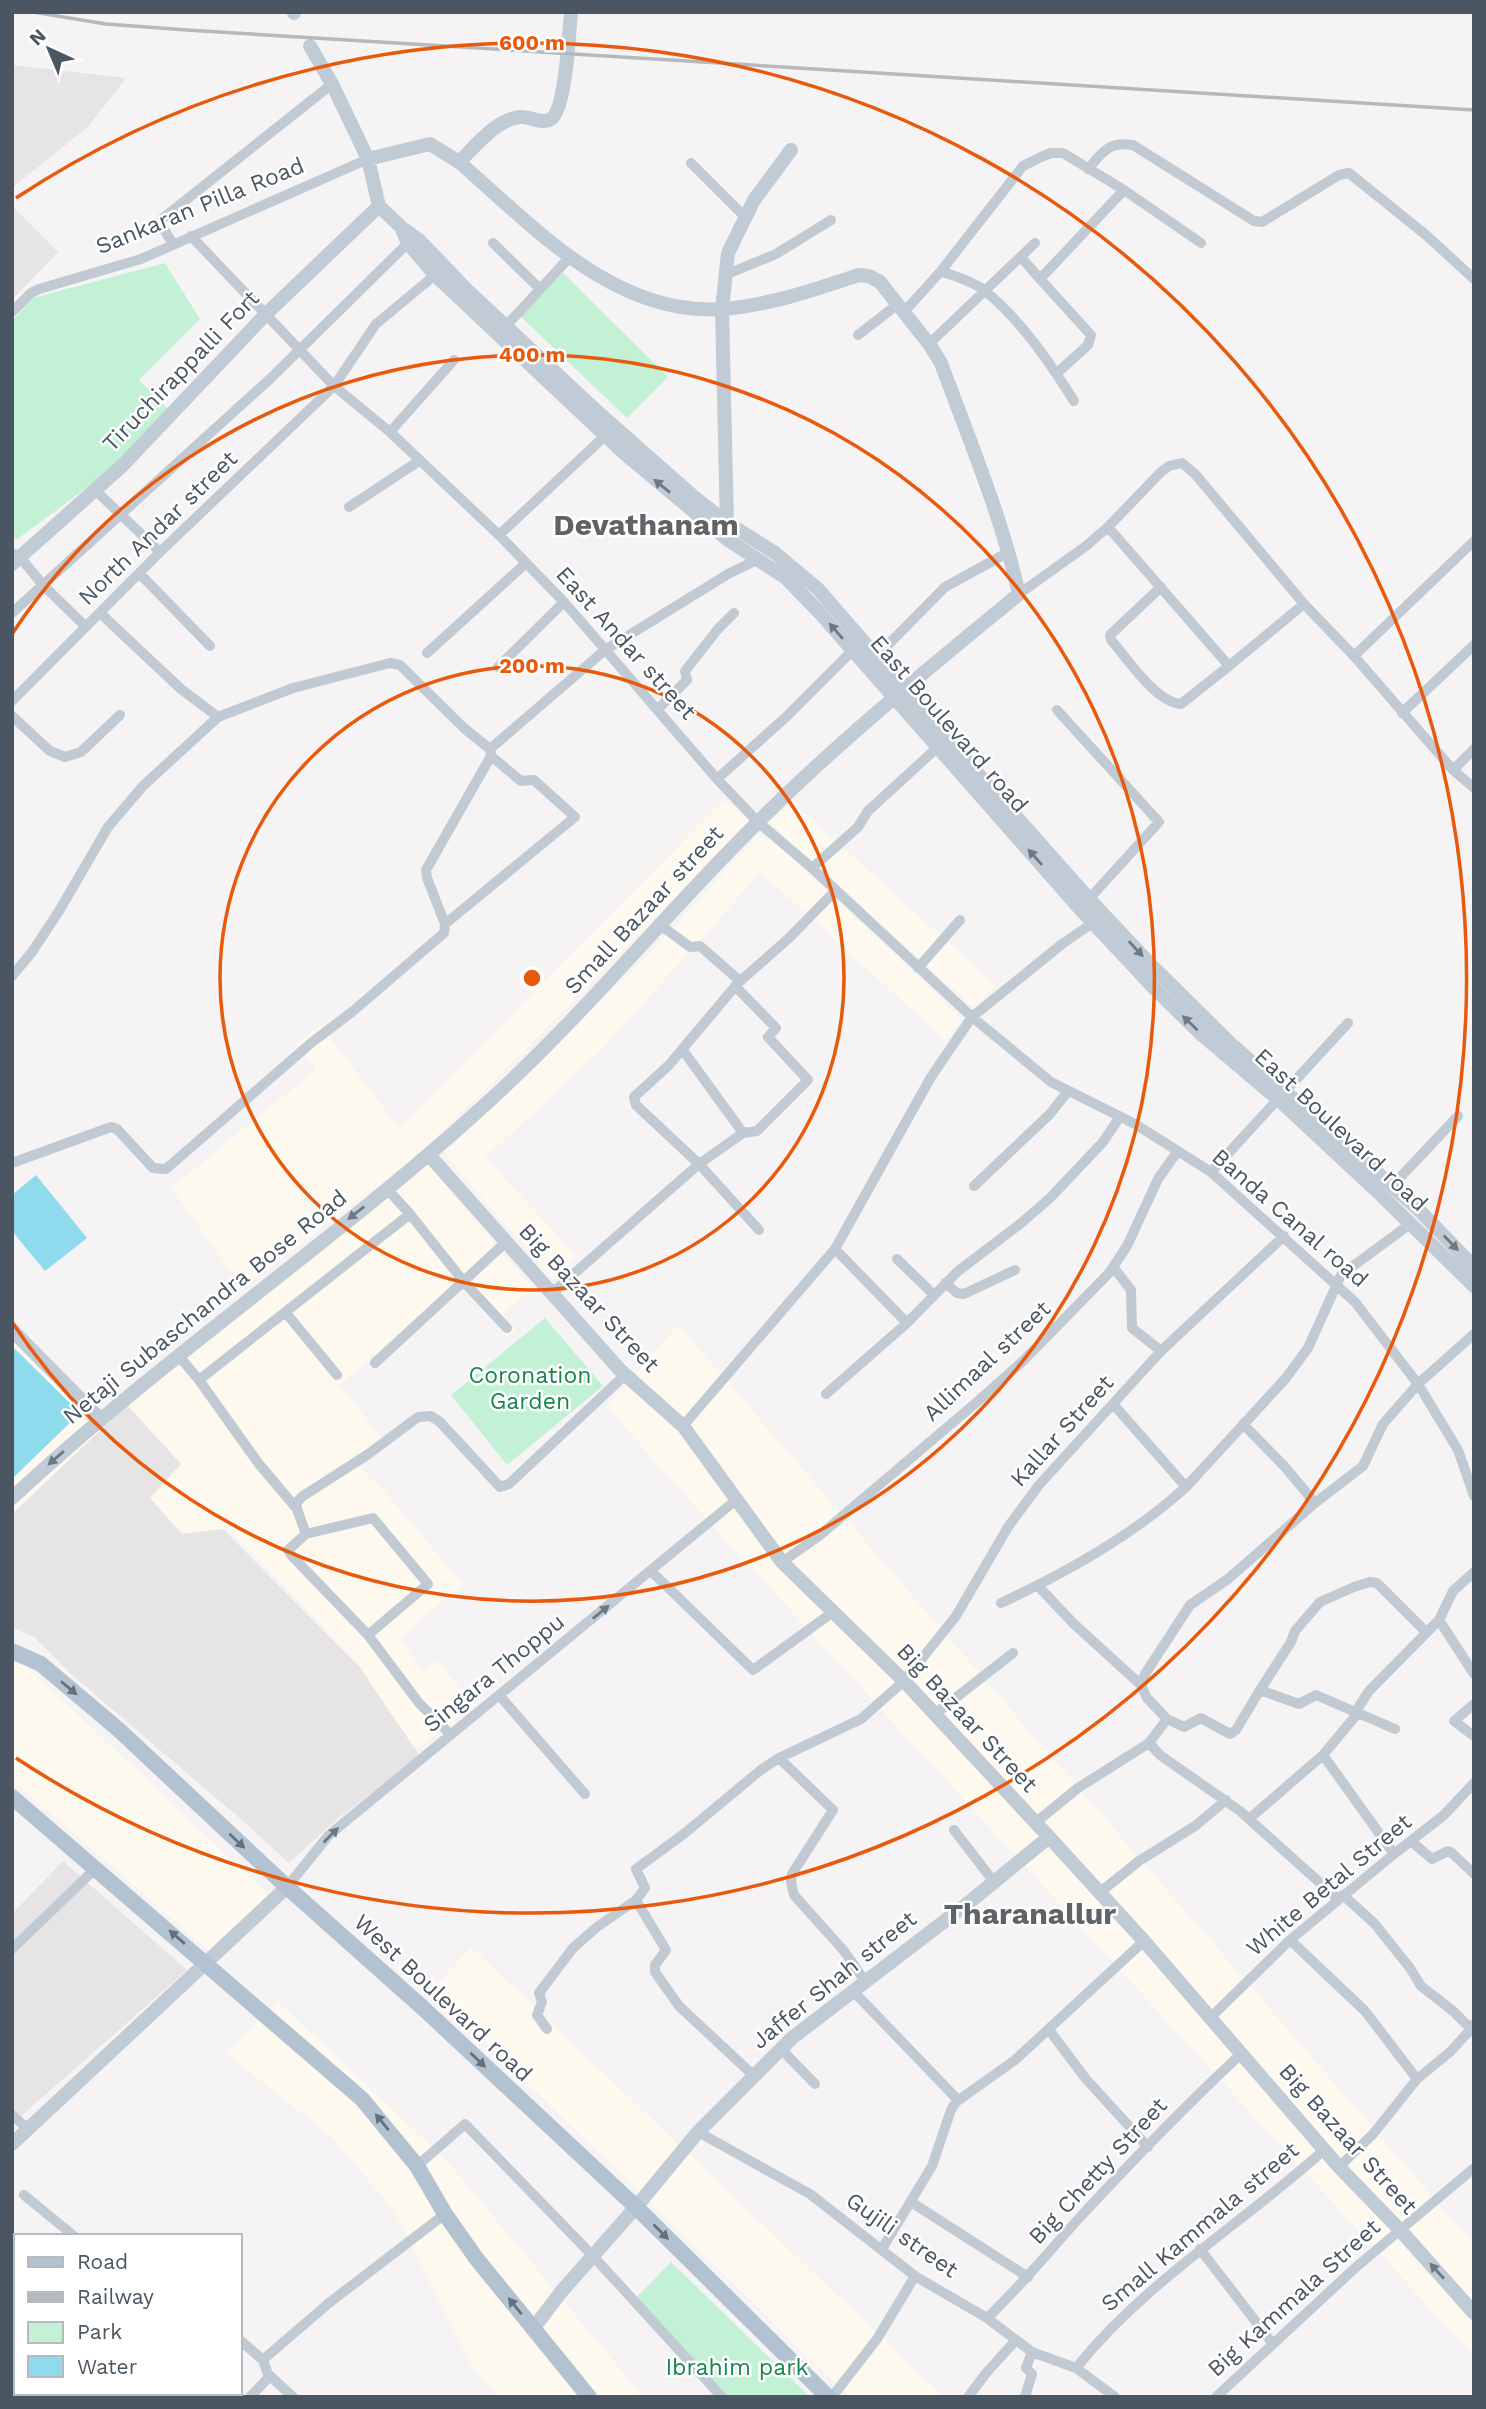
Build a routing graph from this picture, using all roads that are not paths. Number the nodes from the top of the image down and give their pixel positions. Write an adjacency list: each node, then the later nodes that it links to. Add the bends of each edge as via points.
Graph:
1 (571, 12): 6 (street, via 564,85 556,114 547,121 520,117 499,124)
2 (310, 46): 3 (street)
3 (332, 84): 5 (street); 19 (street, via 162,219)
4 (791, 150): 11 (street)
5 (368, 159): 6 (street, via 430,144); 10 (street); 14 (street, Sankaran Pilla Road)
6 (459, 162): 21 (street)
7 (691, 163): 11 (street)
8 (1088, 169): 9 (street); 22 (street, via 1063,153 1051,153 1023,166); 26 (street, via 1110,146 1133,145 1262,222 1349,173)
9 (1124, 190): 18 (street); 25 (street)
10 (379, 206): 13 (street, East Boulevard road); 32 (street, Tiruchirappalli Fort)
11 (744, 216): 24 (street, via 730,246)
12 (831, 220): 24 (street, via 776,254)
13 (401, 227): 15 (street, East Boulevard road); 33 (street)
14 (191, 236): 19 (street, Sankaran Pilla Road); 32 (street, East Andar street)
15 (408, 243): 23 (street, East Boulevard road); 36 (street)
16 (494, 243): 27 (street)
17 (1035, 243): 20 (street)
18 (1201, 243)
19 (173, 244): 31 (street, Sankaran Pilla Road, via 141,259 39,289)
20 (1021, 257): 25 (street); 28 (street)
21 (569, 258): 27 (street); 30 (street, via 653,301)
22 (941, 271): 28 (street); 29 (street)
23 (435, 275): 39 (street, North Andar street, via 373,326); 42 (street, East Boulevard road)
24 (725, 275): 30 (street)
25 (1040, 279): 38 (street, via 1091,335 1088,345)
26 (1474, 279)
27 (539, 288): 33 (street)
28 (985, 291): 35 (street); 38 (street)
29 (901, 308): 30 (street, via 880,282 861,275 788,298); 34 (street); 35 (street)
30 (722, 309): 47 (street)
31 (12, 312)
32 (266, 314): 36 (street, East Andar street); 44 (street, Tiruchirappalli Fort)
33 (506, 326): 47 (street)
34 (858, 335)
35 (929, 344): 53 (street, via 942,363)
36 (299, 350): 39 (street, East Andar street); 46 (street)
37 (454, 360): 41 (street)
38 (1057, 373): 40 (street)
39 (334, 386): 41 (street, East Andar street); 52 (street, North Andar street)
40 (1074, 401)
41 (390, 432): 43 (street, East Andar street)
42 (606, 435): 49 (street); 50 (street, East Boulevard road, one-way to 42)
43 (419, 461): 45 (street); 49 (street, East Andar street)
44 (95, 490): 46 (street); 54 (street, Tiruchirappalli Fort)
45 (349, 508)
46 (121, 516): 52 (street); 58 (street)
47 (726, 522): 50 (street); 73 (street, via 775,553 818,589)
48 (1108, 527): 59 (street); 60 (street); 62 (street, via 1161,472 1182,463)
49 (499, 535): 56 (street, East Andar street)
50 (728, 540): 55 (street, East Boulevard road)
51 (1474, 541): 72 (street)
52 (160, 552): 57 (street, North Andar street)
53 (1009, 552): 60 (street); 73 (street, via 948,585)
54 (15, 558): 58 (street)
55 (758, 560): 69 (street); 70 (street, East Boulevard road, one-way to 55, via 786,578)
56 (526, 564): 61 (street, East Andar street); 71 (street)
57 (139, 573): 64 (street, North Andar street); 68 (street)
58 (43, 584): 63 (street); 66 (street)
59 (1161, 587): 74 (street); 74 (street, via 1110,635 1111,640 1158,694 1181,704)
60 (1018, 594): 76 (street, Small Bazaar street)
61 (564, 601): 69 (street, East Andar street); 75 (street)
62 (1304, 604): 72 (street); 74 (street)
63 (12, 613)
64 (100, 613): 66 (street, North Andar street); 83 (street)
65 (734, 613): 78 (street, via 685,671 687,680)
66 (86, 627): 77 (street, North Andar street)
67 (1474, 645): 80 (street)
68 (210, 646)
69 (605, 650): 78 (street, East Andar street); 86 (street)
70 (853, 650): 76 (street, East Boulevard road); 88 (street)
71 (427, 653)
72 (1354, 656): 80 (street)
73 (876, 657): 76 (street)
74 (1229, 666)
75 (498, 667)
76 (899, 693): 84 (street, East Boulevard road); 90 (street, Small Bazaar street); 93 (street)
77 (12, 701)
78 (657, 709): 88 (street, East Andar street)
79 (1057, 710): 93 (street, via 1159,822)
80 (1402, 713): 87 (street)
81 (120, 715): 82 (street, via 81,752 65,757 50,751)
82 (12, 716)
83 (218, 717): 86 (street, via 293,688 390,663 400,665); 99 (street, via 143,786 108,827 59,911)
84 (939, 746): 91 (street); 95 (street, East Boulevard road, one-way to 84)
85 (1474, 750): 87 (street)
86 (491, 752): 96 (street, via 426,870); 96 (street, via 521,781 534,779 575,817)
87 (1453, 769): 89 (street)
88 (717, 779): 90 (street, East Andar street)
89 (1474, 788)
90 (758, 822): 91 (street, East Andar street); 97 (street, Small Bazaar street)
91 (812, 868): 92 (street, East Andar street)
92 (835, 891): 98 (street, East Andar street); 100 (street)
93 (1089, 899): 105 (street, one-way to 105)
94 (960, 920): 98 (street)
95 (1094, 922): 101 (street); 105 (street, East Boulevard road, one-way to 95, via 1202,1035)
96 (446, 924): 111 (street, via 444,933 166,1169 153,1168 111,1126)
97 (659, 924): 100 (street, via 690,947 700,946); 110 (street, Small Bazaar street, via 583,1009)
98 (918, 968): 101 (street, East Andar street)
99 (12, 976)
100 (737, 984): 103 (street); 108 (street, via 776,1028 768,1037 808,1080 757,1131)
101 (972, 1017): 104 (street, Banda Canal road, via 1051,1083); 122 (street, via 931,1077)
102 (1348, 1023): 105 (street)
103 (682, 1049): 108 (street); 112 (street, via 633,1100)
104 (1068, 1091): 107 (street, Banda Canal road); 114 (street)
105 (1282, 1096): 113 (street); 115 (street); 118 (street, East Boulevard road)
106 (1458, 1116): 115 (street)
107 (1119, 1118): 109 (street, Banda Canal road); 128 (street, via 1103,1142 1050,1198)
108 (743, 1133): 112 (street)
109 (1177, 1152): 113 (street, Banda Canal road); 125 (street, Allimaal street, via 1158,1179)
110 (429, 1155): 116 (street, Netaji Subaschandra Bose Road); 121 (street, Big Bazaar Street)
111 (12, 1163)
112 (699, 1164): 119 (street); 131 (street)
113 (1210, 1172): 120 (street, Banda Canal road)
114 (974, 1186)
115 (1392, 1186): 124 (street, one-way to 124)
116 (387, 1189): 117 (street); 139 (street, Netaji Subaschandra Bose Road, one-way to 139)
117 (410, 1214): 127 (street); 133 (street)
118 (1410, 1224): 129 (street, via 1341,1275); 130 (street, East Boulevard road)
119 (759, 1230)
120 (1284, 1236): 129 (street, Banda Canal road); 138 (street, Kallar Street)
121 (506, 1242): 127 (street); 131 (street, Big Bazaar Street)
122 (835, 1249): 134 (street); 149 (street)
123 (897, 1259): 132 (street)
124 (1474, 1267)
125 (1114, 1268): 138 (street, via 1131,1290 1132,1328); 157 (street, Allimaal street, via 977,1402)
126 (1015, 1270): 128 (street, via 964,1294)
127 (464, 1282): 135 (street); 140 (street)
128 (945, 1283): 132 (street)
129 (1337, 1284): 144 (street, Banda Canal road); 148 (street, via 1308,1349)
130 (1474, 1286)
131 (552, 1293): 141 (street, Big Bazaar Street)
132 (933, 1294): 134 (street)
133 (286, 1312): 142 (street); 143 (street)
134 (907, 1323): 145 (street)
135 (507, 1328)
136 (12, 1330): 147 (street)
137 (1474, 1334): 144 (street)
138 (1161, 1350): 146 (street, Kallar Street)
139 (178, 1355): 143 (street); 147 (street, Netaji Subaschandra Bose Road)
140 (376, 1363)
141 (626, 1374): 149 (street, Big Bazaar Street); 155 (street, via 509,1484 500,1487 440,1422 430,1416 418,1417 303,1496)
142 (337, 1375)
143 (199, 1380): 155 (street)
144 (1418, 1384): 151 (street, Banda Canal road, via 1458,1450); 154 (street, via 1383,1424 1363,1466)
145 (826, 1394)
146 (1114, 1405): 150 (street); 169 (street, Kallar Street, via 1039,1485 1008,1527 956,1616)
147 (100, 1420): 152 (street, Netaji Subaschandra Bose Road, one-way to 152)
148 (1243, 1424): 150 (street); 154 (street)
149 (683, 1426): 153 (street, Big Bazaar Street)
150 (1186, 1487): 160 (street, via 1129,1532)
151 (1474, 1496)
152 (12, 1498)
153 (736, 1500): 157 (street, Big Bazaar Street); 158 (street, Singara Thoppu)
154 (1315, 1503): 170 (street, via 1228,1579 1190,1605)
155 (297, 1509): 156 (street)
156 (306, 1534): 165 (street, via 288,1550); 165 (street, via 373,1518 428,1584)
157 (782, 1562): 162 (street, Big Bazaar Street)
158 (651, 1571): 162 (street, via 753,1670); 172 (street, Singara Thoppu, one-way to 158)
159 (1474, 1572): 163 (street, via 1453,1591)
160 (1038, 1586): 161 (street); 170 (street)
161 (1001, 1604)
162 (833, 1612): 169 (street, Big Bazaar Street)
163 (1438, 1620): 164 (street); 168 (street)
164 (1426, 1633): 171 (street, via 1377,1583 1354,1587 1320,1602 1303,1619); 174 (street, via 1369,1691)
165 (368, 1635): 178 (street, via 419,1703)
166 (12, 1651): 196 (main road, West Boulevard road, one-way to 196, via 41,1664 119,1730)
167 (1013, 1653): 175 (street)
168 (1474, 1674)
169 (904, 1681): 175 (street, Big Bazaar Street); 182 (street, Kallar Street, via 861,1719)
170 (1141, 1685): 176 (street)
171 (1260, 1690): 174 (street, via 1299,1704 1316,1695); 176 (street, via 1230,1734 1203,1718 1184,1727)
172 (499, 1695): 178 (street, Singara Thoppu); 184 (street)
173 (1474, 1704): 179 (street, via 1454,1720)
174 (1358, 1713): 177 (street); 181 (street)
175 (935, 1714): 188 (street, Big Bazaar Street)
176 (1167, 1719): 180 (street)
177 (1395, 1728)
178 (450, 1735): 196 (street, Singara Thoppu, one-way to 178, via 329,1835)
179 (1474, 1736)
180 (1149, 1743): 186 (street); 188 (street, via 1078,1788)
181 (1323, 1755): 187 (street); 192 (street)
182 (779, 1758): 199 (street, Kallar Street, via 638,1866 645,1888); 204 (street, via 833,1810 792,1874 794,1895)
183 (1474, 1783): 191 (street, White Betal Street)
184 (586, 1794)
185 (12, 1797): 193 (main road)
186 (1226, 1800): 187 (street); 197 (street)
187 (1249, 1819): 198 (street)
188 (1035, 1823): 190 (street, Big Bazaar Street)
189 (954, 1830): 195 (street)
190 (1049, 1837): 195 (street, Jaffer Shah street); 197 (street, Big Bazaar Street)
191 (1411, 1841): 192 (street, White Betal Street); 194 (street, via 1432,1859 1452,1853)
192 (1394, 1854): 198 (street, White Betal Street)
193 (96, 1868): 202 (street); 203 (main road, one-way to 193)
194 (1474, 1874)
195 (994, 1882): 204 (street, Jaffer Shah street)
196 (287, 1887): 203 (street); 227 (main road, West Boulevard road, one-way to 227)
197 (1100, 1893): 201 (street, Big Bazaar Street)
198 (1341, 1897): 200 (street, White Betal Street); 209 (street, via 1374,1923 1421,1986)
199 (636, 1900): 207 (street, via 573,1948 544,1987 537,2015); 212 (street, via 666,1950 655,1972 680,2006)
200 (1290, 1940): 206 (street, White Betal Street); 213 (street, via 1365,2011)
201 (1144, 1941): 206 (street, Big Bazaar Street); 208 (street)
202 (12, 1949)
203 (207, 1963): 217 (street); 222 (main road, one-way to 203, via 362,2099)
204 (865, 1982): 205 (street, Jaffer Shah street)
205 (853, 1991): 210 (street, Jaffer Shah street); 215 (street)
206 (1210, 2018): 211 (street, Big Bazaar Street)
207 (547, 2029)
208 (1049, 2030): 215 (street, via 1007,2067); 220 (street)
209 (1470, 2031): 213 (street)
210 (781, 2049): 212 (street, Jaffer Shah street); 214 (street)
211 (1241, 2054): 220 (street, Big Chetty Street); 221 (street, Big Bazaar Street)
212 (753, 2075): 218 (street, Jaffer Shah street)
213 (1417, 2079): 223 (street, via 1373,2134)
214 (815, 2084)
215 (957, 2100): 226 (street, via 932,2165)
216 (12, 2115): 217 (street)
217 (28, 2129): 219 (street)
218 (698, 2132): 227 (street, Jaffer Shah street); 231 (street, Gujili street, via 810,2194)
219 (12, 2144)
220 (1147, 2147): 235 (street, Big Chetty Street)
221 (1324, 2150): 223 (street, Big Bazaar Street); 232 (street, Small Kammala street)
222 (418, 2166): 228 (main road); 233 (street, via 465,2123)
223 (1339, 2167): 229 (street, Big Bazaar Street)
224 (1474, 2168): 229 (street, Big Kammala Street)
225 (24, 2195): 230 (street)
226 (911, 2202): 231 (street); 235 (street)
227 (636, 2207): 233 (street, Jaffer Shah street); 251 (main road, West Boulevard road, one-way to 251)
228 (445, 2214): 238 (main road, one-way to 228); 243 (street, via 329,2303)
229 (1400, 2230): 236 (street, Big Bazaar Street, one-way to 229); 241 (street, Big Kammala Street)
230 (72, 2234)
231 (882, 2249): 234 (street, Gujili street)
232 (1200, 2249): 241 (street); 244 (street, Small Kammala street, via 1104,2335)
233 (593, 2256): 238 (street, Jaffer Shah street); 250 (street)
234 (915, 2276): 237 (street, Gujili street); 251 (street, via 877,2339)
235 (1028, 2277): 237 (street, Big Chetty Street)
236 (1474, 2313)
237 (987, 2318): 239 (street, Gujili street)
238 (533, 2329): 249 (main road)
239 (1015, 2341): 242 (street, Gujili street); 252 (street)
240 (242, 2342): 243 (street)
241 (1273, 2344): 254 (street, Big Kammala Street)
242 (1032, 2352): 244 (street, Gujili street); 253 (street, via 1027,2368 1032,2374)
243 (264, 2361): 245 (street)
244 (1076, 2368): 246 (street, Gujili street)
245 (269, 2375): 247 (street); 248 (street)
246 (1113, 2396)
247 (250, 2397)
248 (293, 2397)
249 (589, 2397)
250 (722, 2397)
251 (830, 2397)
252 (968, 2397)
253 (1024, 2397)
254 (1216, 2397)

